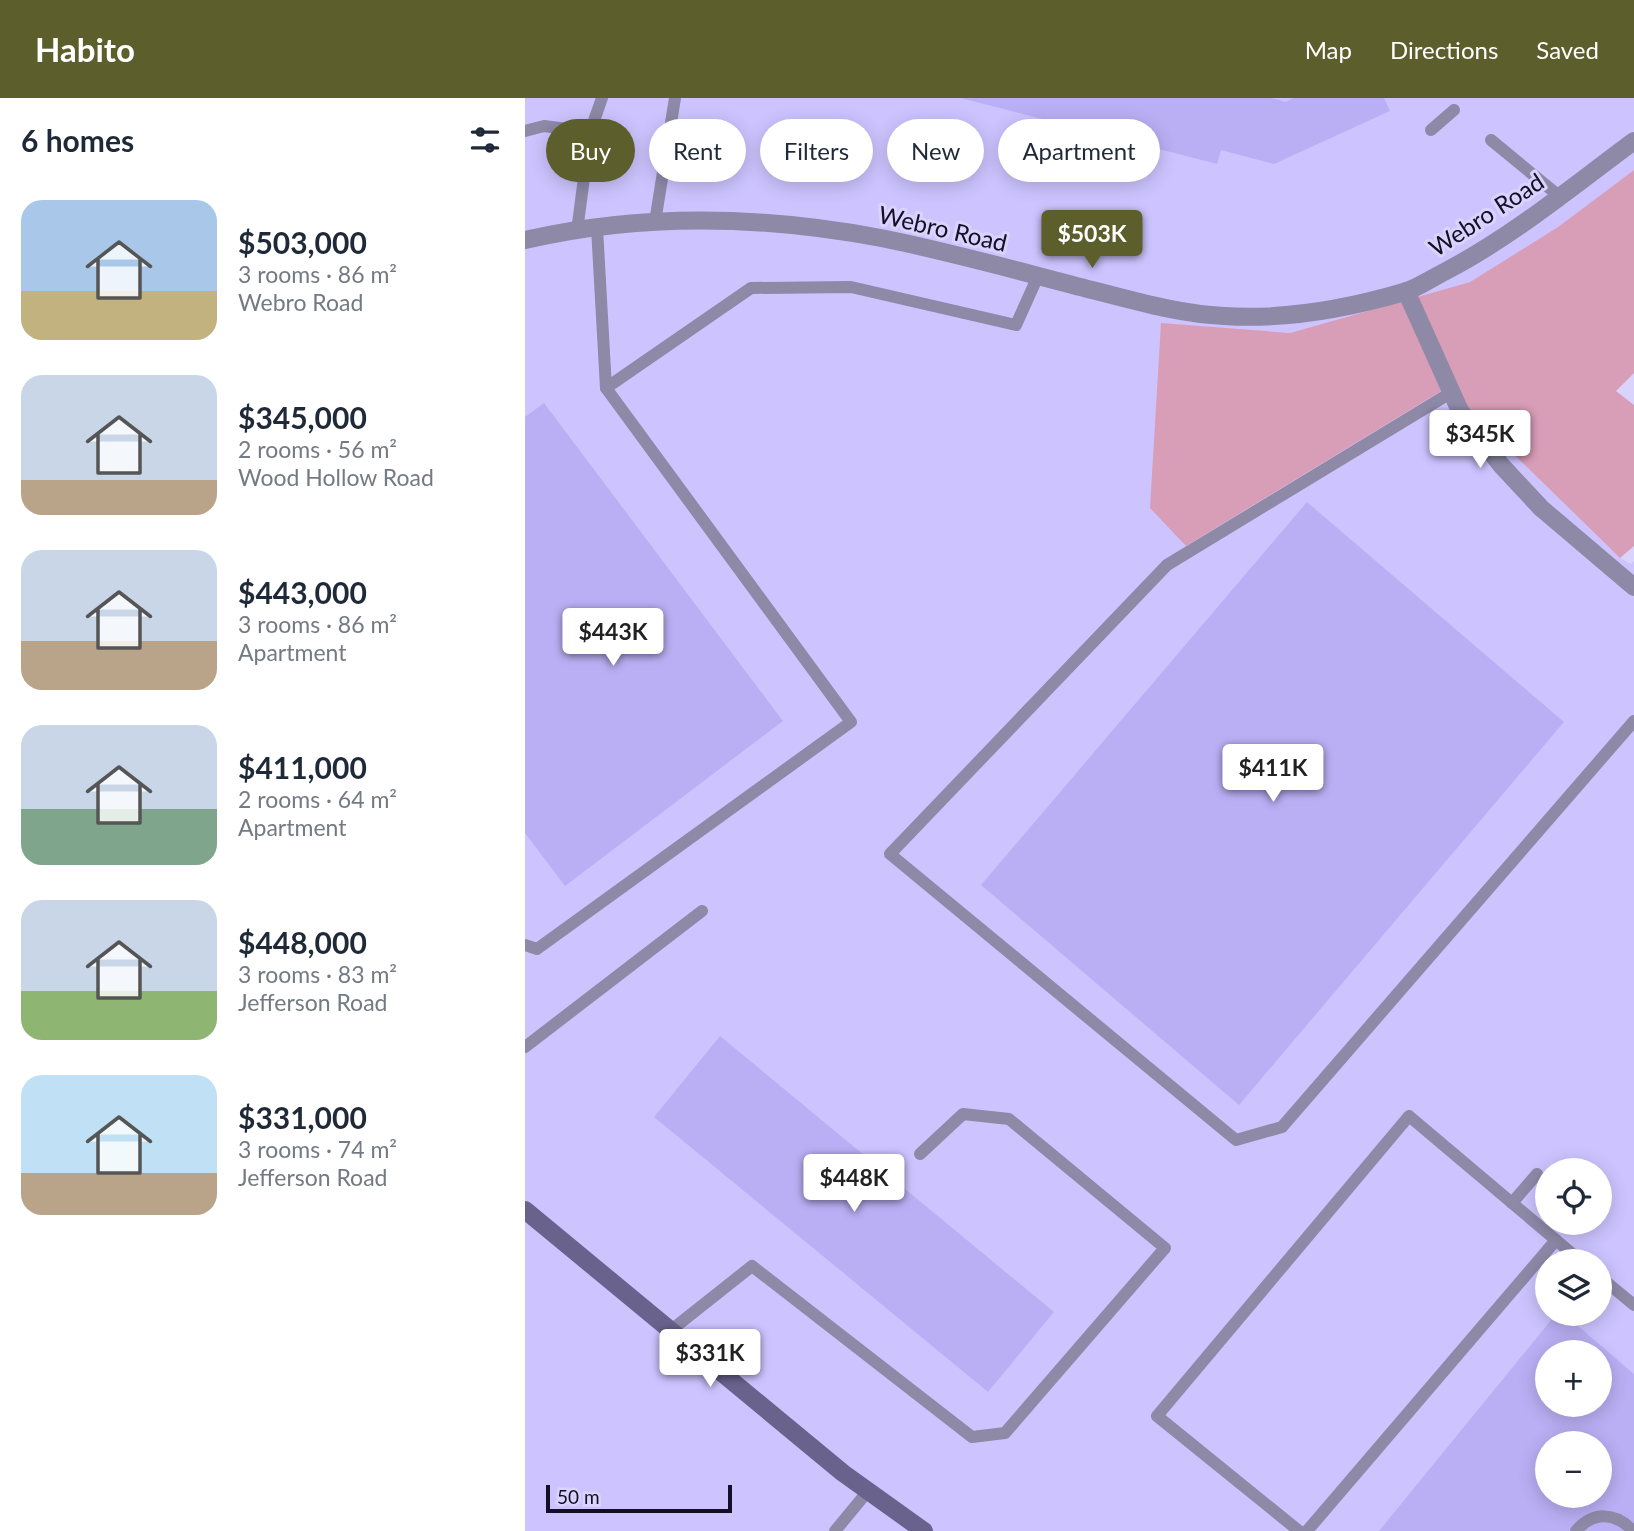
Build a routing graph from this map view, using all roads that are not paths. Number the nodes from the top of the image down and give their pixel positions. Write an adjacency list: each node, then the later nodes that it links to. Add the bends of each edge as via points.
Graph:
1 (602, 98): 4 (lane)
2 (675, 98): 12 (lane)
3 (1454, 110): 6 (lane)
4 (595, 119)
5 (546, 126): 7 (lane)
6 (1431, 130)
7 (525, 131)
8 (1491, 140): 11 (lane)
9 (1634, 141): 11 (street, Webro Road)
10 (583, 182): 14 (lane)
11 (1559, 196): 17 (street, Webro Road, via 1497,241)
12 (655, 222): 13 (street, Webro Road); 16 (street, Webro Road, via 797,225 880,238)
13 (597, 228): 14 (street, Webro Road); 18 (lane)
14 (577, 231): 15 (street, Webro Road)
15 (525, 240)
16 (1038, 276): 17 (street, Webro Road, via 1174,311 1225,316 1327,310); 18 (lane, via 1016,324 851,286 751,288)
17 (1406, 292): 19 (street)
18 (606, 388): 23 (lane, via 851,722 537,949)
19 (1452, 392): 20 (street, via 1501,465 1532,499); 21 (lane, via 1167,565 890,854 1236,1140 1282,1127)
20 (1634, 587)
21 (1634, 721)
22 (702, 911): 24 (lane)
23 (525, 945)
24 (525, 1047)
25 (920, 1154): 33 (lane, via 963,1114 1009,1119 1165,1248 1005,1433 971,1437 752,1266)
26 (1535, 1176): 27 (lane)
27 (1512, 1203): 29 (lane); 38 (lane, via 1409,1116 1157,1416)
28 (525, 1210): 33 (main road)
29 (1556, 1240): 30 (lane); 39 (lane)
30 (1567, 1249)
31 (1612, 1287): 32 (lane)
32 (1634, 1305)
33 (670, 1331): 34 (main road)
34 (868, 1491): 36 (lane); 37 (main road)
35 (1631, 1522): 40 (lane, via 1605,1515 1584,1522)
36 (835, 1531)
37 (924, 1531)
38 (1299, 1531)
39 (1307, 1531)
40 (1576, 1531)

